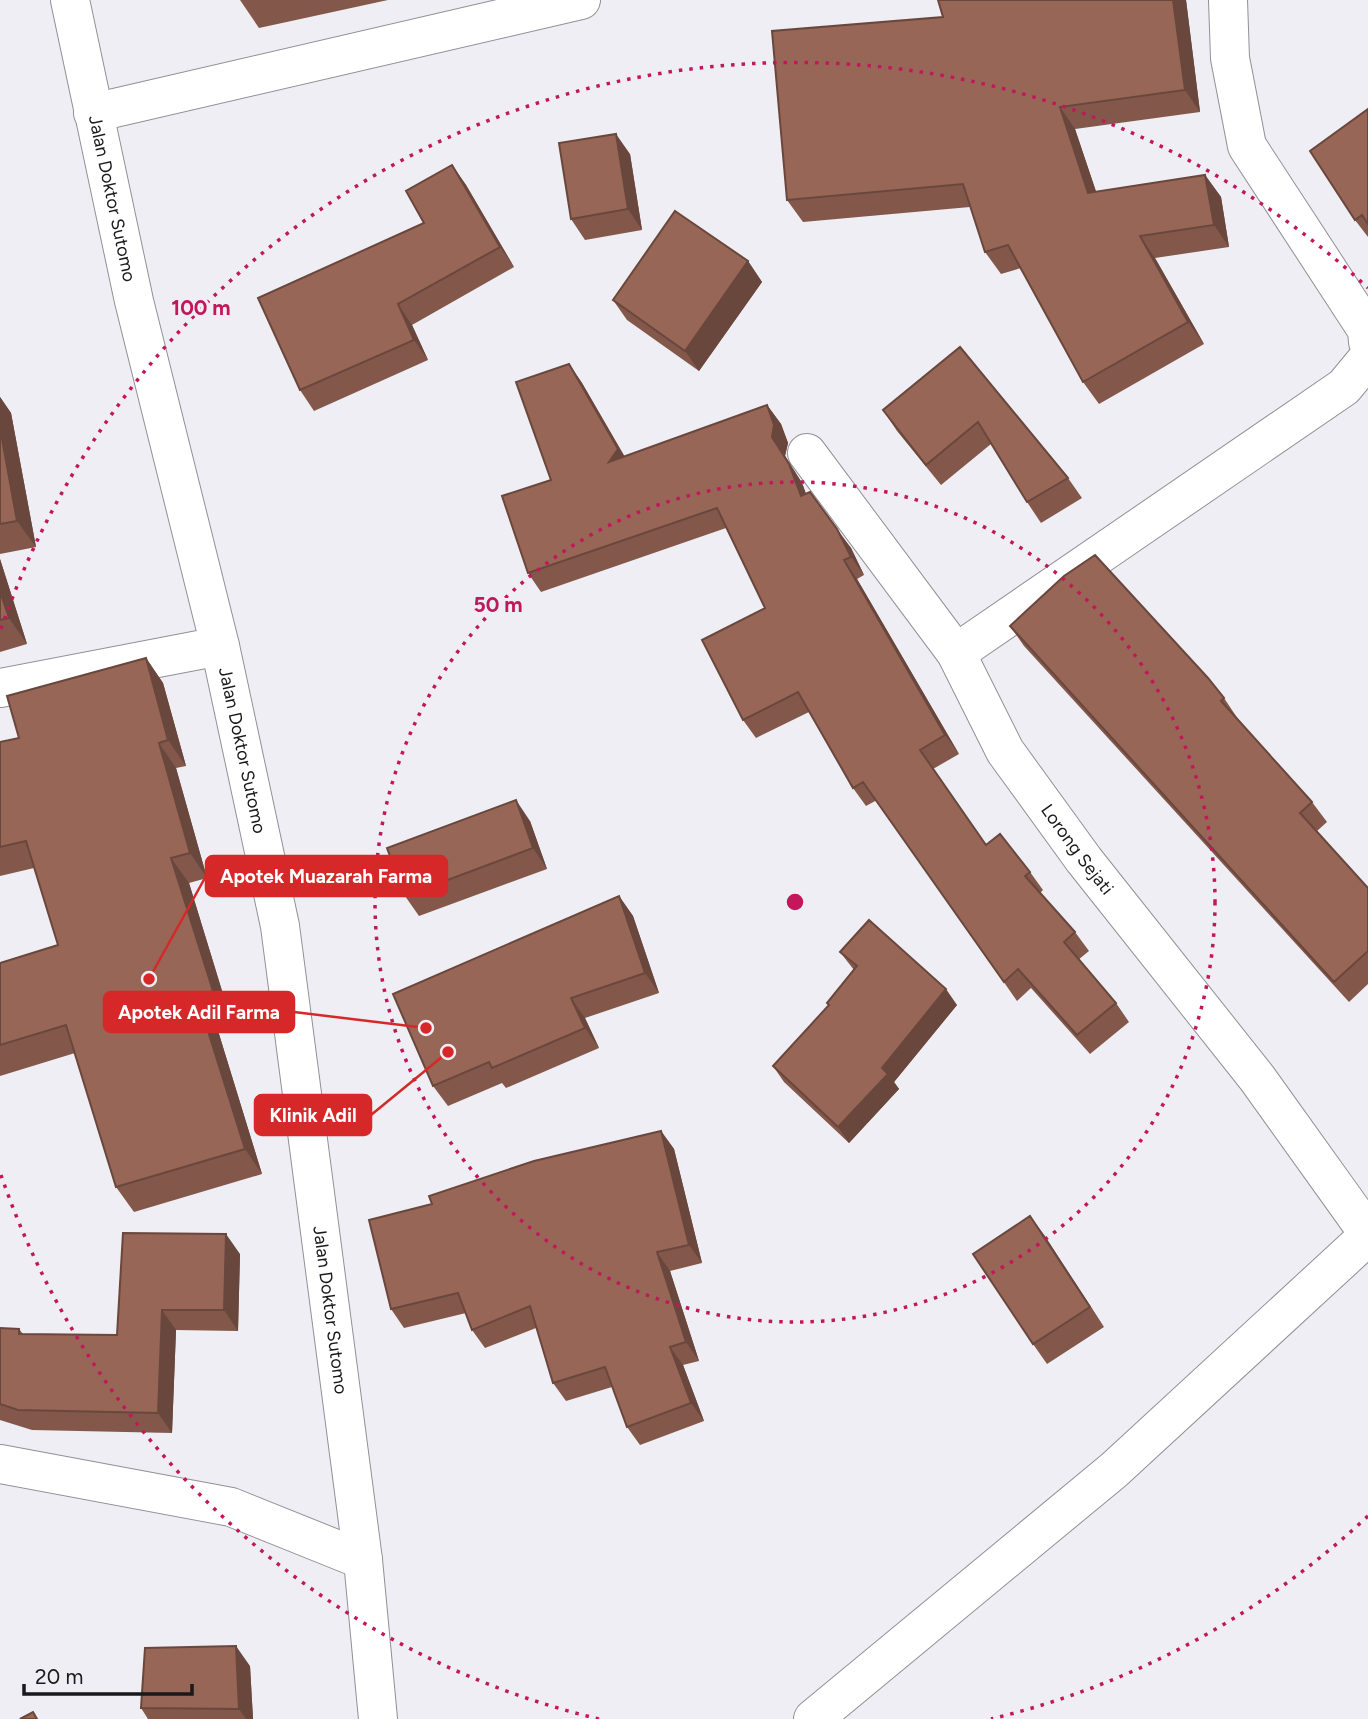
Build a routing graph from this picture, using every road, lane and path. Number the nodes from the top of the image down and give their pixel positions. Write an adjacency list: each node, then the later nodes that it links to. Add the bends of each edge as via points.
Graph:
1 (70, 0): 4 (street, Jalan Doktor Sutomo)
2 (581, 0): 4 (street)
3 (1228, 0): 5 (street, via 1230,58 1247,146 1367,330)
4 (93, 113): 8 (street, Jalan Doktor Sutomo, via 134,301)
5 (1368, 342)
6 (1368, 358): 9 (street, via 1344,387)
7 (807, 453): 9 (street, Lorong Sejati)
8 (220, 646): 10 (street); 13 (street, Jalan Doktor Sutomo, via 280,926)
9 (957, 653): 11 (street, Lorong Sejati, via 1005,751 1084,860 1257,1078)
10 (0, 688)
11 (1368, 1234): 15 (street, via 1114,1470)
12 (0, 1464): 13 (street, via 231,1507)
13 (363, 1560): 14 (street, Jalan Doktor Sutomo)
14 (378, 1719)
15 (813, 1719)

